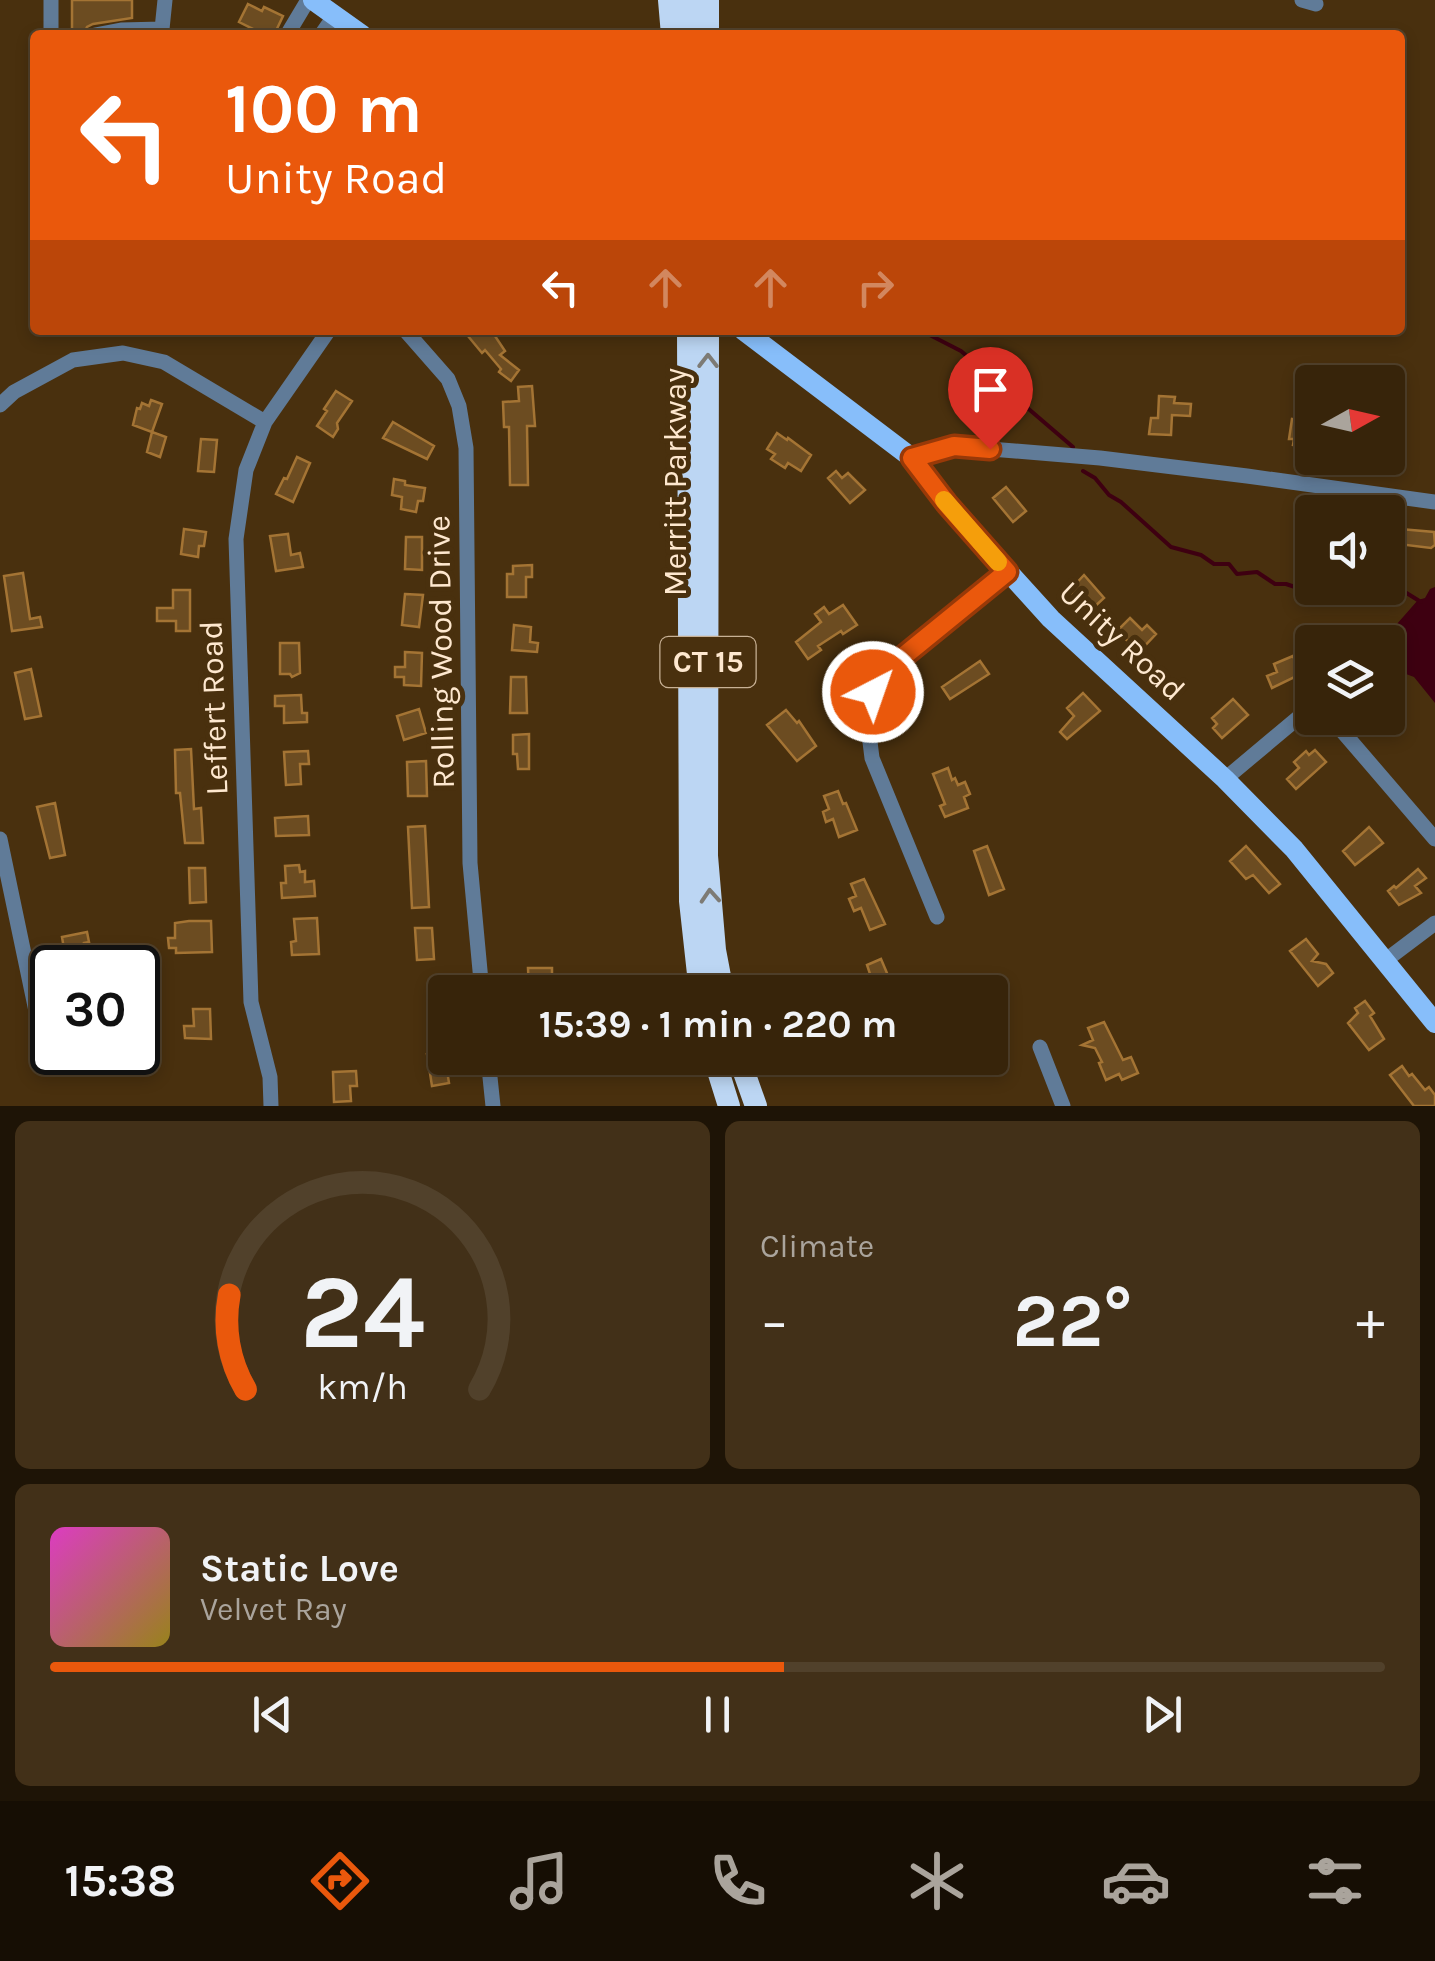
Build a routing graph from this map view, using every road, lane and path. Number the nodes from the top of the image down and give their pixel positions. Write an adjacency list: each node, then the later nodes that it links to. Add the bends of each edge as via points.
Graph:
1 (51, 0): 7 (street)
2 (165, 0): 8 (street, via 162,29)
3 (311, 0): 6 (main road); 9 (street)
4 (669, 0): 12 (highway)
5 (704, 1): 13 (highway); 14 (highway)
6 (335, 15): 10 (street); 11 (main road)
7 (51, 30)
8 (121, 30)
9 (290, 30)
10 (324, 30)
11 (355, 30)
12 (672, 30)
13 (692, 30)
14 (707, 30)
15 (326, 335): 21 (street, Leffert Road)
16 (409, 335): 33 (street, Rolling Wood Drive, via 448,379 466,448 470,864)
17 (688, 335): 34 (highway, Merritt Parkway / CT 15, via 690,901)
18 (708, 335): 35 (highway, Merritt Parkway / CT 15, one-way to 18, via 708,856)
19 (750, 335): 22 (main road, Unity Road)
20 (0, 405): 21 (street, via 73,360 124,353 164,362)
21 (265, 422): 42 (street, Leffert Road, via 246,470 236,539 251,1002)
22 (912, 458): 23 (street, via 972,447); 24 (main road, Unity Road)
23 (1435, 502)
24 (1007, 572): 27 (main road, Unity Road); 30 (street, via 894,664 873,692 872,758)
25 (1295, 721): 27 (street)
26 (1346, 735): 29 (street)
27 (1226, 779): 32 (main road, Unity Road)
28 (0, 839): 36 (street)
29 (1435, 839)
30 (937, 917)
31 (1435, 923): 32 (street)
32 (1386, 960): 37 (main road, Unity Road)
33 (480, 975)
34 (698, 975)
35 (720, 975)
36 (30, 982)
37 (1435, 1022)
38 (1040, 1047): 46 (street)
39 (490, 1075): 43 (street)
40 (719, 1075): 44 (highway)
41 (745, 1075): 45 (highway)
42 (272, 1106)
43 (493, 1106)
44 (729, 1106)
45 (756, 1106)
46 (1063, 1106)

